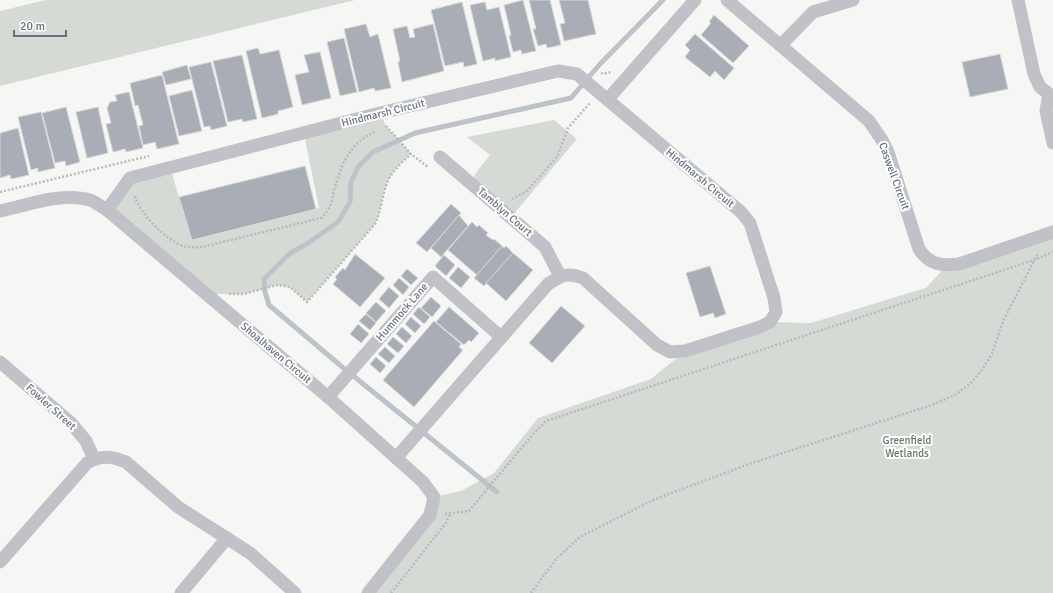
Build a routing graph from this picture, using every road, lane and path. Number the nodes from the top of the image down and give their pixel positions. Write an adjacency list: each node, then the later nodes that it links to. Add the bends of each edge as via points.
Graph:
1 (695, 0): 7 (street)
2 (727, 0): 5 (street, Caswell Circuit)
3 (853, 0): 5 (street, via 813,12)
4 (1018, 0): 6 (street, via 1034,74 1040,87)
5 (780, 45): 15 (street, Caswell Circuit, via 860,112 877,130 888,152 919,249 932,262 946,266 959,264)
6 (1051, 94): 9 (street, via 1046,111)
7 (608, 99): 11 (street, Hindmarsh Circuit, via 577,74 558,72 411,105); 18 (street, Hindmarsh Circuit, via 741,212 750,223 774,298 776,312 770,322 760,327 685,351 670,352 657,345 583,278 572,274)
8 (596, 107): 12 (path, via 590,102 568,128 557,157 527,191)
9 (1053, 144)
10 (440, 157): 18 (street, Tamblyn Court, via 546,248)
11 (130, 178): 13 (street); 19 (path, via 142,213 174,243 185,247 202,247 321,218 330,206 346,156 362,138 386,126 411,154 387,183 375,224 307,302 290,287 277,285)
12 (506, 202)
13 (106, 210): 14 (street, Shoalhaven Circuit, via 92,201 70,197); 22 (street, Shoalhaven Circuit)
14 (0, 211)
15 (1050, 233): 17 (path)
16 (1053, 252): 17 (path)
17 (1034, 260): 25 (path, via 546,421 469,511); 33 (path, via 1003,321 992,354 970,384 955,395 932,405 749,464 653,500 580,537 557,558)
18 (560, 276): 20 (street, via 548,284)
19 (244, 294)
20 (501, 337): 22 (street, Hummock Lane, via 433,277); 23 (street)
21 (0, 362): 24 (street, Fowler Street, via 71,423 86,441)
22 (328, 397): 23 (street, Shoalhaven Circuit)
23 (396, 458): 26 (street, Shoalhaven Circuit, via 423,482 434,497)
24 (94, 459): 27 (street, via 104,456 126,462 178,507); 28 (street, via 87,462)
25 (450, 514): 26 (path); 32 (path, via 446,523)
26 (430, 515): 31 (street, Shoalhaven Circuit)
27 (226, 538): 29 (street); 30 (street, via 250,553)
28 (0, 562)
29 (181, 593)
30 (295, 593)
31 (368, 593)
32 (391, 593)
33 (531, 593)

